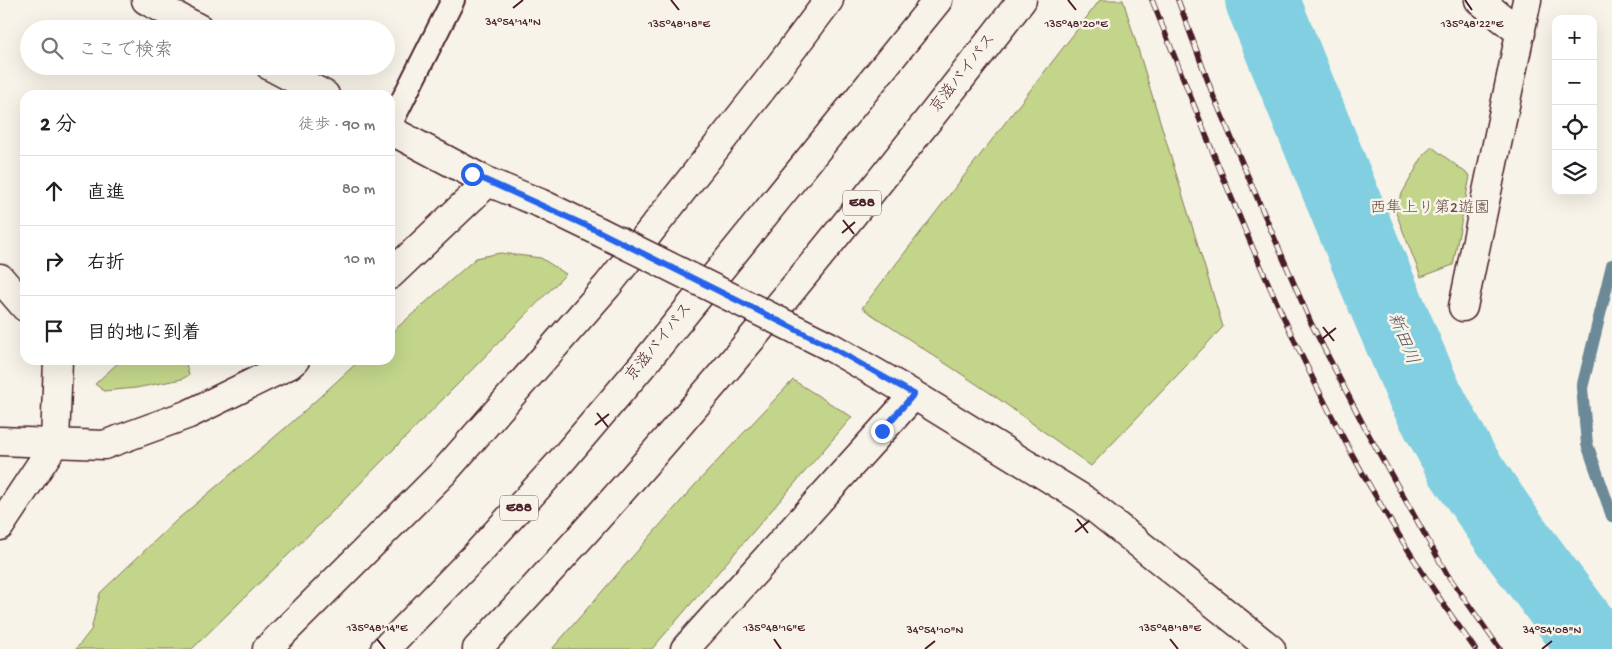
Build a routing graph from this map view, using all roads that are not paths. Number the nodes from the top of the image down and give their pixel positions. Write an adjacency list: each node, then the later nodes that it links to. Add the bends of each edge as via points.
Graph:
1 (146, 0): 8 (main road)
2 (453, 0): 12 (lane)
3 (829, 0): 25 (main road, via 595,300 444,472)
4 (938, 0): 26 (main road, 京滋バイパス / E88, via 557,466)
5 (1022, 0): 27 (main road, 京滋バイパス / E88, via 697,402 573,546)
6 (1479, 0): 9 (main road)
7 (1527, 0): 9 (main road)
8 (183, 20)
9 (1521, 32): 18 (main road)
10 (287, 75): 11 (main road)
11 (316, 90)
12 (395, 115)
13 (395, 133): 14 (main road)
14 (488, 182): 15 (main road); 21 (main road, bridge, via 598,231 829,346)
15 (395, 270)
16 (0, 278): 17 (main road)
17 (20, 301)
18 (1463, 307)
19 (58, 365): 23 (main road)
20 (289, 365): 23 (main road, via 189,414 104,445)
21 (914, 394): 28 (main road); 29 (main road, via 1083,499)
22 (0, 441): 23 (main road)
23 (55, 443): 24 (main road)
24 (0, 526)
25 (267, 649)
26 (385, 649)
27 (477, 649)
28 (685, 649)
29 (1271, 649)

